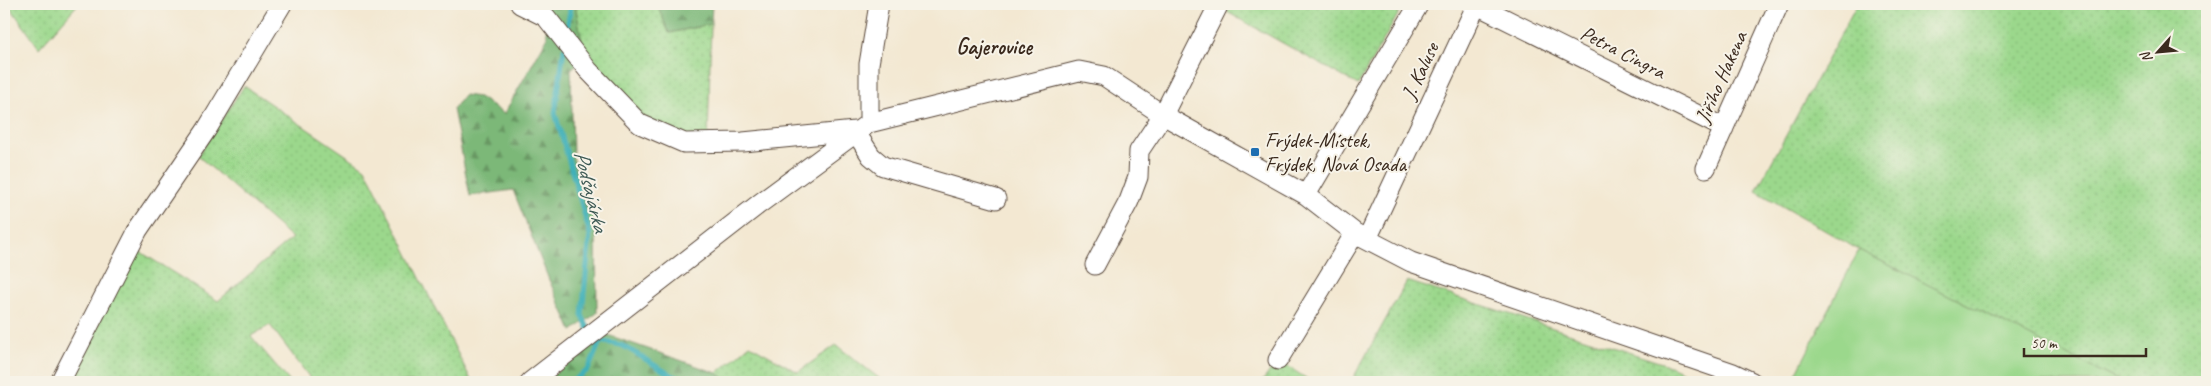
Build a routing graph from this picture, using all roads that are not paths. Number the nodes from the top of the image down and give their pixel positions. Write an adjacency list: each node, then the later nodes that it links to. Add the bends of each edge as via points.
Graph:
1 (282, 4): 18 (street, via 207,129 138,230)
2 (520, 4): 8 (street)
3 (879, 4): 10 (street)
4 (1219, 4): 9 (street)
5 (1419, 4): 13 (street)
6 (1476, 4): 11 (street, Petra Cingra); 15 (street, J. Kaluse)
7 (1779, 4): 11 (street, Jiřího Hakena)
8 (545, 10): 10 (street, via 588,70 640,124 684,143 743,142)
9 (1163, 115): 10 (street, via 1104,76 1079,71); 13 (street); 16 (street, via 1139,151 1138,177 1129,201)
10 (862, 127): 14 (street, via 871,156 883,166); 19 (street)
11 (1724, 128): 12 (street, Jiřího Hakena)
12 (1706, 168)
13 (1306, 195): 15 (street)
14 (996, 200)
15 (1361, 236): 17 (street, J. Kaluse); 20 (street, via 1411,262)
16 (1096, 265)
17 (1278, 360)
18 (60, 382)
19 (530, 382)
20 (1752, 382)

